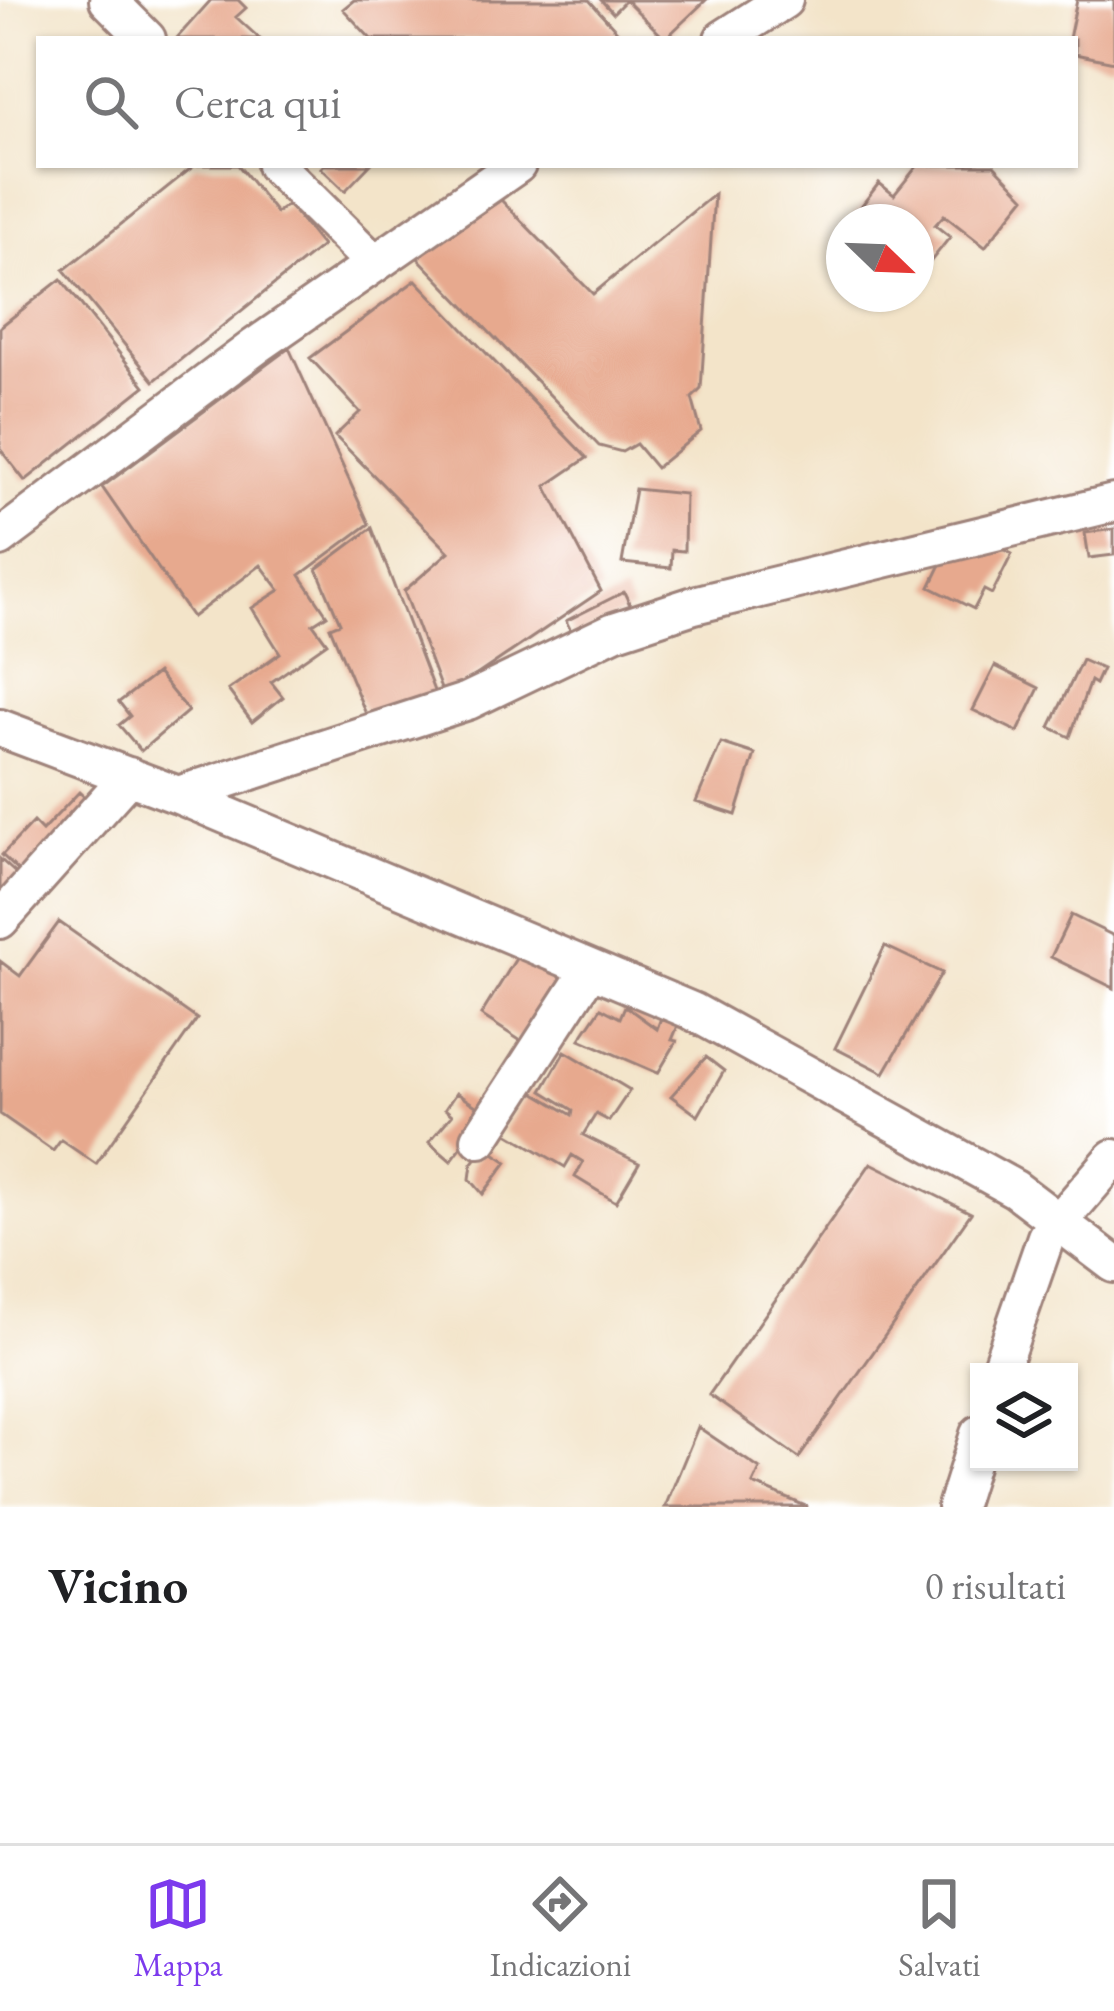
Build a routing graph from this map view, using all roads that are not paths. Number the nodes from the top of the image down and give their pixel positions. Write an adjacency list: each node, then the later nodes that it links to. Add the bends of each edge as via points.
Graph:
1 (108, 0): 3 (street)
2 (784, 0): 4 (street)
3 (144, 36)
4 (728, 36)
5 (278, 168): 7 (street)
6 (513, 168): 7 (street)
7 (374, 263): 9 (street)
8 (1114, 503): 12 (street, via 694,605 614,631 468,701)
9 (0, 538)
10 (0, 728): 11 (street)
11 (129, 776): 12 (street); 13 (street)
12 (178, 795): 14 (street)
13 (0, 920)
14 (589, 971): 15 (street); 17 (street, via 729,1031)
15 (480, 1139)
16 (1114, 1158): 17 (street)
17 (1058, 1221): 18 (street); 19 (street)
18 (1114, 1264)
19 (1002, 1363)
20 (970, 1463): 21 (street)
21 (956, 1507)

